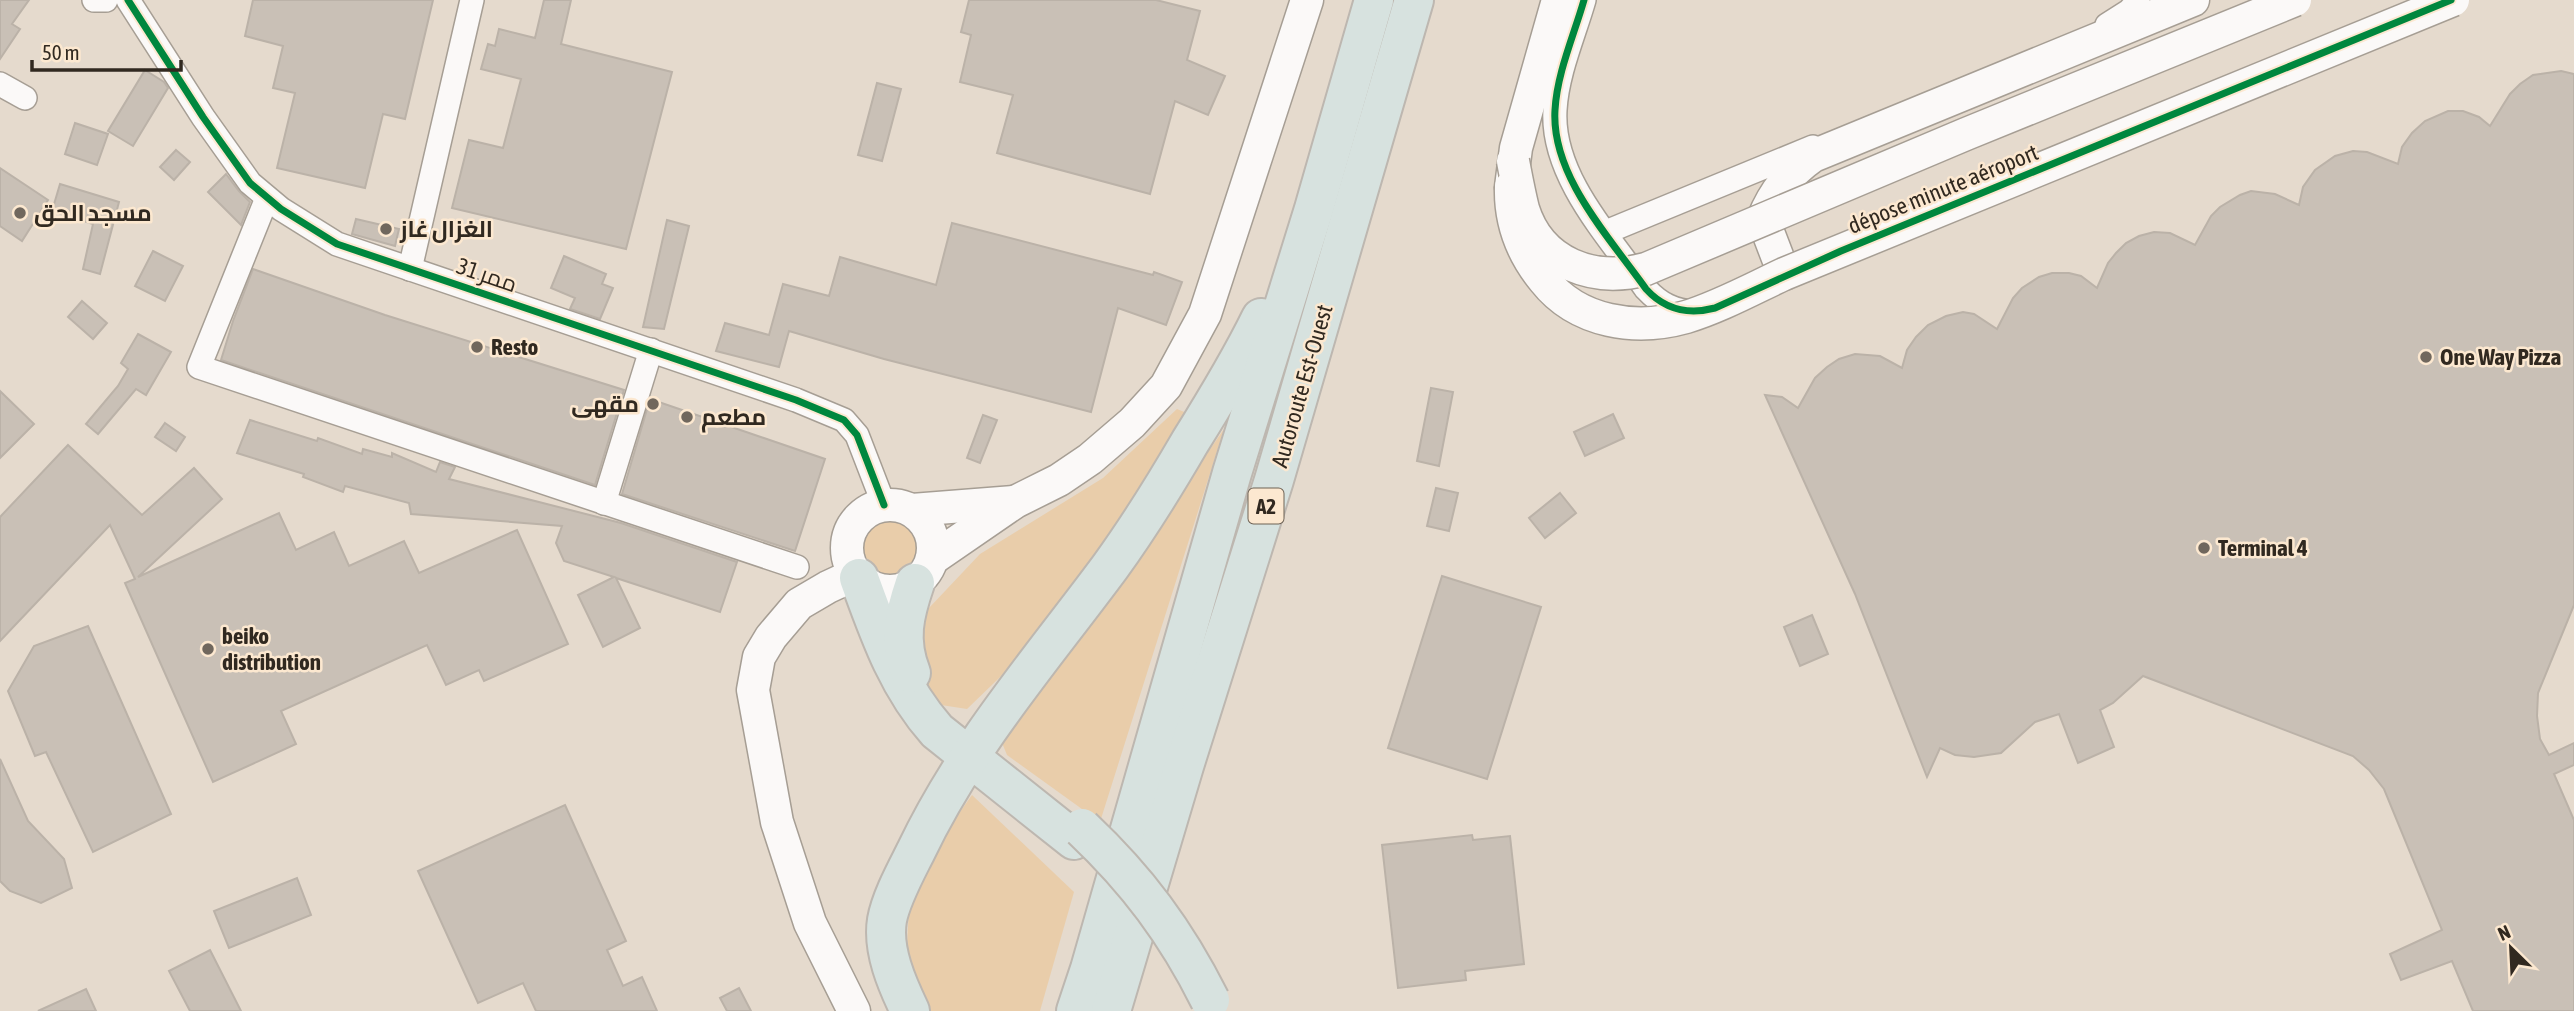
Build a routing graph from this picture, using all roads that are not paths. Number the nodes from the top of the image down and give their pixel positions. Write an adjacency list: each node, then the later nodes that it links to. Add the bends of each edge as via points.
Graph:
1 (94, 0): 2 (street)
2 (106, 0)
3 (128, 0): 17 (street, ممر 31, via 211,128 250,183)
4 (472, 0): 21 (street)
5 (1307, 0): 24 (main road, via 1205,314 1166,386 1090,459)
6 (1374, 0): 18 (highway, Autoroute Est-Ouest / A2)
7 (1415, 0): 35 (highway, Autoroute Est-Ouest / A2)
8 (1558, 0): 16 (main road)
9 (1584, 0): 20 (street, via 1558,85 1556,135 1571,182)
10 (2193, 0): 19 (main road, via 1828,148 1788,177)
11 (2295, 0): 19 (main road, dépose minute aéroport, bridge)
12 (2452, 0): 20 (street, via 1704,311 1682,311 1654,297); 22 (main road, dépose minute aéroport, bridge)
13 (2137, 1): 20 (street, via 2130,11 2092,34)
14 (0, 84): 15 (street)
15 (25, 98)
16 (1512, 174): 19 (main road, dépose minute aéroport, bridge, via 1537,236 1571,266 1600,274 1646,269); 22 (main road, dépose minute aéroport, bridge, via 1515,228 1532,265 1558,295 1593,316 1640,323 1672,320)
17 (267, 198): 21 (street, ممر 31, via 337,244); 25 (street, via 199,368)
18 (1314, 209): 30 (highway, via 1243,355 1160,493); 34 (highway, Autoroute Est-Ouest / A2, via 1232,473)
19 (1763, 219): 22 (main road)
20 (1606, 232)
21 (410, 269): 23 (street, ممر 31)
22 (1784, 274)
23 (651, 350): 25 (street); 26 (street, ممر 31, via 844,420)
24 (1016, 502): 26 (main road); 28 (main road)
25 (604, 503): 27 (street)
26 (898, 507): 28 (main road, via 923,519 930,531 934,545); 29 (main road, via 860,516 852,526 847,551)
27 (797, 567)
28 (924, 571): 29 (main road, via 892,591 880,590); 30 (highway, via 903,623 905,658 932,709)
29 (857, 576): 30 (highway, via 887,653 923,716 937,731); 32 (main road, via 799,604 759,657 753,690 777,822 810,923)
30 (972, 751): 31 (highway, bridge, via 1120,866 1191,961); 33 (highway, via 929,822 887,919 888,954)
31 (1206, 1007)
32 (854, 1011)
33 (910, 1011)
34 (1076, 1011)
35 (1111, 1011)

